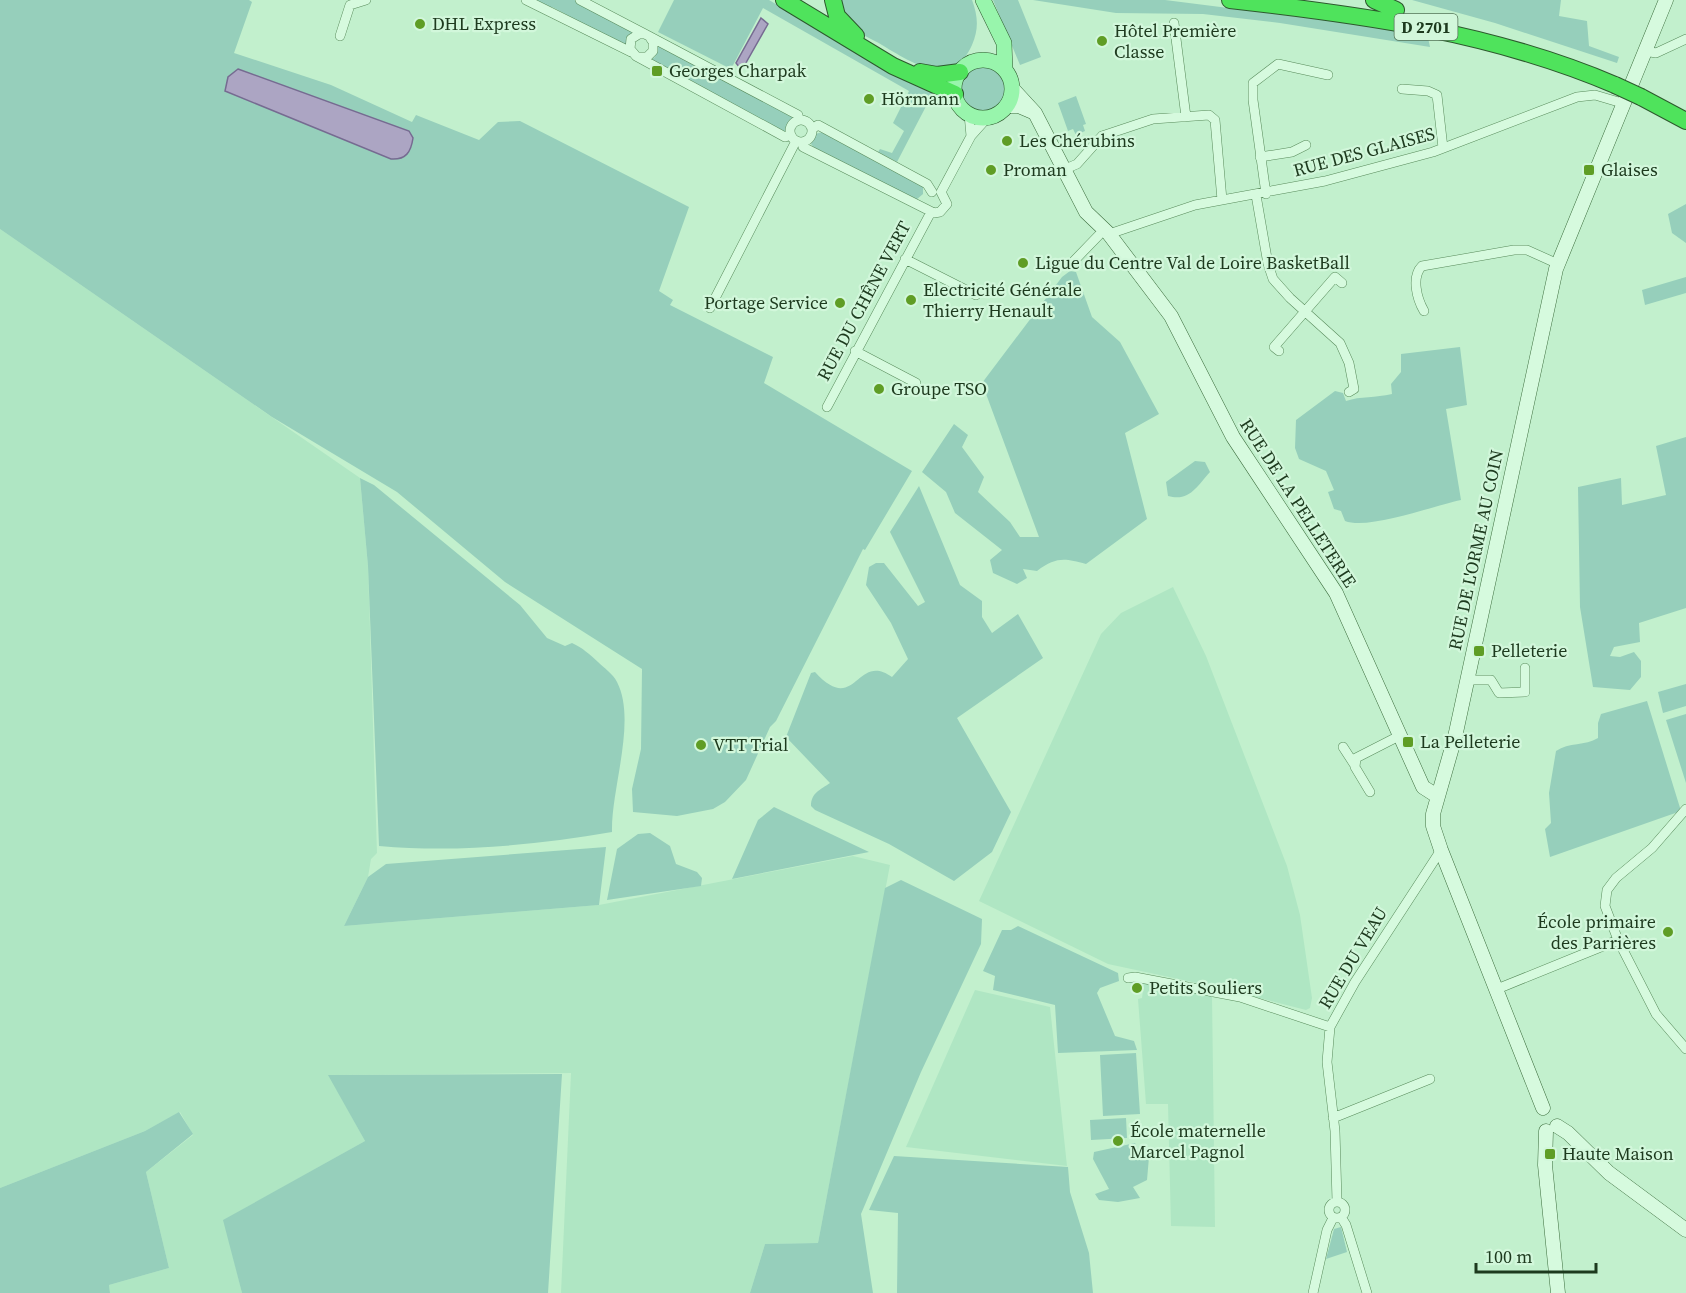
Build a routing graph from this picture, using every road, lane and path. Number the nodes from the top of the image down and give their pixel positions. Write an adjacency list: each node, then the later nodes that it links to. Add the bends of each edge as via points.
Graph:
1 (366, 0): 14 (street, via 346,4)
2 (526, 0): 18 (street)
3 (580, 0): 13 (street)
4 (784, 0): 27 (highway, via 900,70)
5 (833, 0): 21 (highway, via 843,24 866,44 928,75)
6 (983, 0): 15 (main road)
7 (1230, 0): 23 (highway, D 2701, via 1452,32)
8 (1322, 0): 11 (highway, D 2701)
9 (1374, 0): 11 (highway)
10 (1666, 0): 17 (main road, RUE DE L'ORME AU COIN)
11 (1396, 10): 23 (highway, D 2701, via 1527,40)
12 (1174, 23): 34 (street)
13 (647, 35): 18 (street, via 631,39); 18 (street, via 653,42 653,51 647,57); 35 (street, via 798,115)
14 (340, 36)
15 (1001, 36): 19 (main road, via 998,49); 20 (main road)
16 (1686, 39): 17 (street, via 1656,53)
17 (1645, 51): 28 (main road, RUE DE L'ORME AU COIN)
18 (634, 54): 39 (street)
19 (988, 60): 20 (main road); 21 (main road, via 972,62)
20 (1005, 70): 24 (main road)
21 (960, 72): 27 (main road)
22 (1328, 75): 42 (street, via 1278,64 1258,77 1252,92)
23 (1617, 80): 26 (highway, D 2701)
24 (1012, 88): 29 (main road); 31 (main road, RUE DE LA PELLETERIE)
25 (1402, 89): 41 (street, via 1437,95)
26 (1642, 92): 30 (highway, D 2701); 36 (highway, D 2701)
27 (955, 94): 32 (main road)
28 (1622, 103): 41 (street, RUE DES GLAISES, via 1595,95 1577,98); 50 (main road, RUE DE L'ORME AU COIN)
29 (1006, 106): 31 (main road); 33 (main road)
30 (1686, 109)
31 (1035, 112): 43 (main road, RUE DE LA PELLETERIE)
32 (969, 114): 33 (main road); 38 (street)
33 (988, 117): 38 (street)
34 (1186, 117): 43 (street, via 1153,118 1102,136 1077,164); 46 (street, via 1209,116 1215,120)
35 (799, 120): 37 (street); 39 (street, via 790,127)
36 (1686, 121)
37 (812, 129): 39 (street, via 811,137); 44 (street, via 818,125)
38 (972, 136): 44 (street)
39 (797, 140): 47 (street, via 803,147); 54 (street)
40 (1306, 145): 42 (street)
41 (1443, 148): 45 (street, RUE DES GLAISES, via 1326,182)
42 (1260, 158): 45 (street)
43 (1064, 170): 48 (main road, RUE DE LA PELLETERIE, via 1083,221)
44 (936, 192): 47 (street, via 926,197); 47 (street, via 947,202 946,207 937,214)
45 (1261, 194): 46 (street, RUE DES GLAISES); 55 (street, via 1270,271 1278,286)
46 (1222, 200): 48 (street, RUE DES GLAISES)
47 (928, 209): 49 (street, RUE DU CHÊNE VERT)
48 (1106, 235): 51 (street); 64 (main road, RUE DE LA PELLETERIE, via 1171,316 1233,437 1335,593)
49 (905, 259): 53 (street); 57 (street, RUE DU CHÊNE VERT)
50 (1558, 264): 56 (street, via 1527,250 1514,250 1422,266 1416,281); 63 (main road, RUE DE L'ORME AU COIN)
51 (1070, 265)
52 (1342, 283): 55 (street, via 1335,277)
53 (976, 295)
54 (710, 308)
55 (1305, 310): 58 (street, via 1274,347); 60 (street, via 1346,353 1354,389)
56 (1424, 311)
57 (855, 351): 59 (street); 61 (street, RUE DU CHÊNE VERT)
58 (1279, 351)
59 (916, 383)
60 (1349, 392)
61 (827, 407)
62 (1525, 668): 63 (street, via 1524,692 1499,693 1491,681)
63 (1467, 680): 68 (main road, RUE DE L'ORME AU COIN)
64 (1401, 735): 66 (street, via 1358,756); 68 (main road, RUE DE LA PELLETERIE, via 1423,787)
65 (1343, 747): 66 (street)
66 (1354, 764): 67 (street)
67 (1370, 792)
68 (1437, 796): 70 (main road, RUE DE L'ORME AU COIN, via 1432,821)
69 (1686, 809): 71 (street, via 1607,890 1605,906)
70 (1441, 850): 73 (main road, RUE DE L'ORME AU COIN); 74 (street, RUE DU VEAU)
71 (1618, 940): 73 (street); 75 (street, via 1656,1014)
72 (1128, 978): 74 (street, via 1135,976 1240,997)
73 (1497, 989): 78 (main road, RUE DE L'ORME AU COIN, via 1543,1108 1539,1121)
74 (1330, 1027): 77 (street, RUE DU VEAU, via 1327,1062)
75 (1686, 1049)
76 (1430, 1079): 77 (street)
77 (1333, 1118): 79 (street, RUE DU VEAU, via 1337,1201 1331,1206)
78 (1551, 1129): 80 (main road, via 1568,1133 1609,1173); 83 (main road, via 1545,1165)
79 (1337, 1217): 81 (street, RUE DU VEAU, via 1327,1230); 82 (street, via 1346,1225)
80 (1685, 1228)
81 (1313, 1293)
82 (1367, 1293)
83 (1558, 1293)

